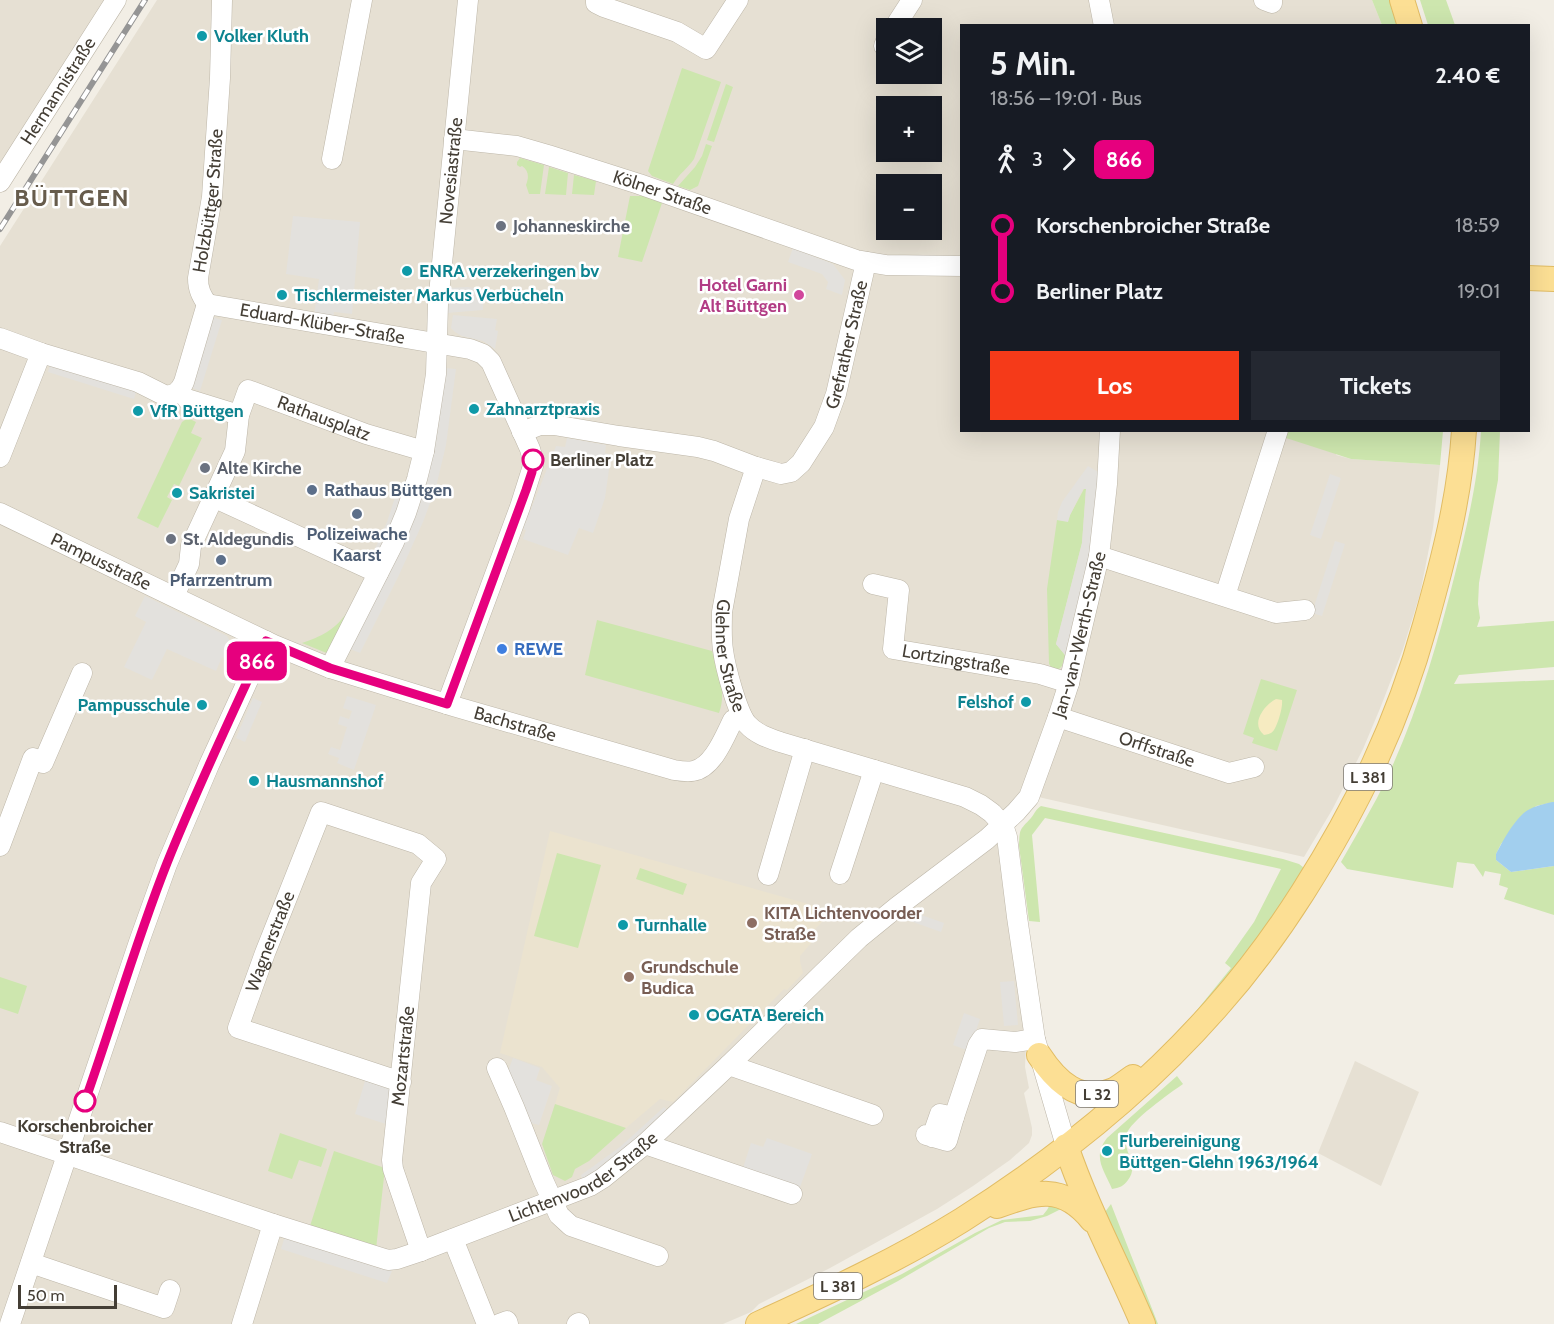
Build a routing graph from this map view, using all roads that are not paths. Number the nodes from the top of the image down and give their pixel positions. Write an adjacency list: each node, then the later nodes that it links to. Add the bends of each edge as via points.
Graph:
1 (116, 0): 17 (street, Hermannistraße)
2 (222, 0): 22 (street, Holzbüttger Straße, via 212,197 198,278)
3 (362, 0): 16 (street)
4 (468, 0): 15 (street, Novesiastraße)
5 (596, 0): 6 (street, via 604,7 676,32 706,49)
6 (738, 0)
7 (912, 0): 12 (street)
8 (1099, 0): 13 (street)
9 (1264, 0): 10 (street)
10 (1272, 0)
11 (1402, 0): 14 (main road)
12 (900, 18)
13 (1104, 24)
14 (1409, 24)
15 (454, 140): 18 (street, Kölner Straße, via 517,146 548,155); 24 (street, Novesiastraße)
16 (332, 159)
17 (0, 182)
18 (866, 262): 19 (street, Grefrather Straße); 34 (street, Grefrather Straße, via 838,386 824,427 791,472 781,474)
19 (960, 266)
20 (1530, 278): 21 (main road)
21 (1554, 279)
22 (207, 304): 24 (street, Eduard-Klüber-Straße); 26 (street)
23 (0, 338): 25 (street)
24 (436, 343): 28 (street, via 474,350 488,358); 32 (street, via 436,374)
25 (41, 352): 26 (street, via 138,382 164,396); 33 (street)
26 (182, 396): 27 (street)
27 (239, 415): 32 (street, Rathausplatz, via 248,390); 35 (street, Rathausplatz, via 235,451)
28 (522, 432): 34 (street, via 554,424 698,447); 47 (street, via 534,466)
29 (1110, 432): 37 (street, Jan-van-Werth-Straße)
30 (1277, 432): 41 (street)
31 (1464, 432): 59 (main road, L 381, via 1455,505 1436,587 1408,681 1365,785 1319,866 1269,942 1223,1001)
32 (424, 451): 38 (street, via 406,513)
33 (0, 457)
34 (756, 467): 48 (street, Glehner Straße, via 739,519 721,628 723,653)
35 (213, 497): 38 (street); 40 (street, Rathausplatz)
36 (0, 513): 40 (street, Pampusstraße)
37 (1099, 556): 41 (street); 46 (street, Jan-van-Werth-Straße)
38 (378, 573): 44 (street)
39 (873, 584): 46 (street, Lortzingstraße, via 900,590 893,650 1040,674)
40 (174, 596): 43 (street, Pampusstraße)
41 (1225, 596): 42 (street, via 1276,613)
42 (1305, 610)
43 (266, 641): 44 (street, Bachstraße); 68 (street, via 167,864)
44 (330, 668): 47 (street, Bachstraße)
45 (82, 674): 54 (street, via 43,763 33,758)
46 (1069, 683): 49 (street, Jan-van-Werth-Straße)
47 (447, 704): 48 (street, Bachstraße, via 687,772 705,766 733,720)
48 (742, 717): 50 (street, Glehner Straße, via 762,735)
49 (1058, 717): 51 (street, Orffstraße, via 1229,773); 53 (street, Jan-van-Werth-Straße, via 1029,797)
50 (805, 749): 52 (street, Glehner Straße); 57 (street)
51 (1254, 767)
52 (874, 770): 53 (street, Glehner Straße, via 965,797 985,808); 56 (street)
53 (1003, 825): 58 (street, via 1010,849); 60 (street, Lichtenvoorder Straße, via 859,938)
54 (0, 846)
55 (436, 859): 62 (street, Mozartstraße, via 422,883); 62 (street, Wagnerstraße, via 418,844 321,812 238,1028)
56 (840, 873)
57 (768, 875)
58 (1037, 1047): 59 (main road, L 32, via 1060,1082 1091,1094 1111,1091); 65 (street, via 982,1039 947,1141); 67 (street)
59 (1163, 1064): 67 (main road, L 381)
60 (729, 1065): 63 (street); 66 (street, Lichtenvoorder Straße)
61 (497, 1068): 70 (street)
62 (401, 1082): 75 (street, Mozartstraße, via 393,1169)
63 (873, 1115)
64 (0, 1132): 68 (street)
65 (929, 1136)
66 (645, 1144): 69 (street); 70 (street, Lichtenvoorder Straße, via 590,1186)
67 (1066, 1146): 71 (main road, L 381); 73 (main road)
68 (67, 1156): 72 (street, Lichtenvoorder Straße); 77 (street)
69 (792, 1194)
70 (552, 1200): 74 (street, Lichtenvoorder Straße); 76 (street, via 559,1215 571,1226)
71 (963, 1219): 73 (main road, via 1039,1193 1075,1202); 84 (main road, L 381, via 888,1262)
72 (273, 1224): 75 (street, Lichtenvoorder Straße, via 384,1260); 80 (street)
73 (1101, 1232): 85 (main road)
74 (453, 1239): 75 (street, Lichtenvoorder Straße); 81 (street)
75 (421, 1251)
76 (658, 1256)
77 (31, 1263): 78 (street, via 164,1308); 79 (street)
78 (170, 1290)
79 (10, 1324)
80 (242, 1324)
81 (487, 1324)
82 (499, 1324): 83 (street)
83 (508, 1324)
84 (758, 1324)
85 (1143, 1324)

